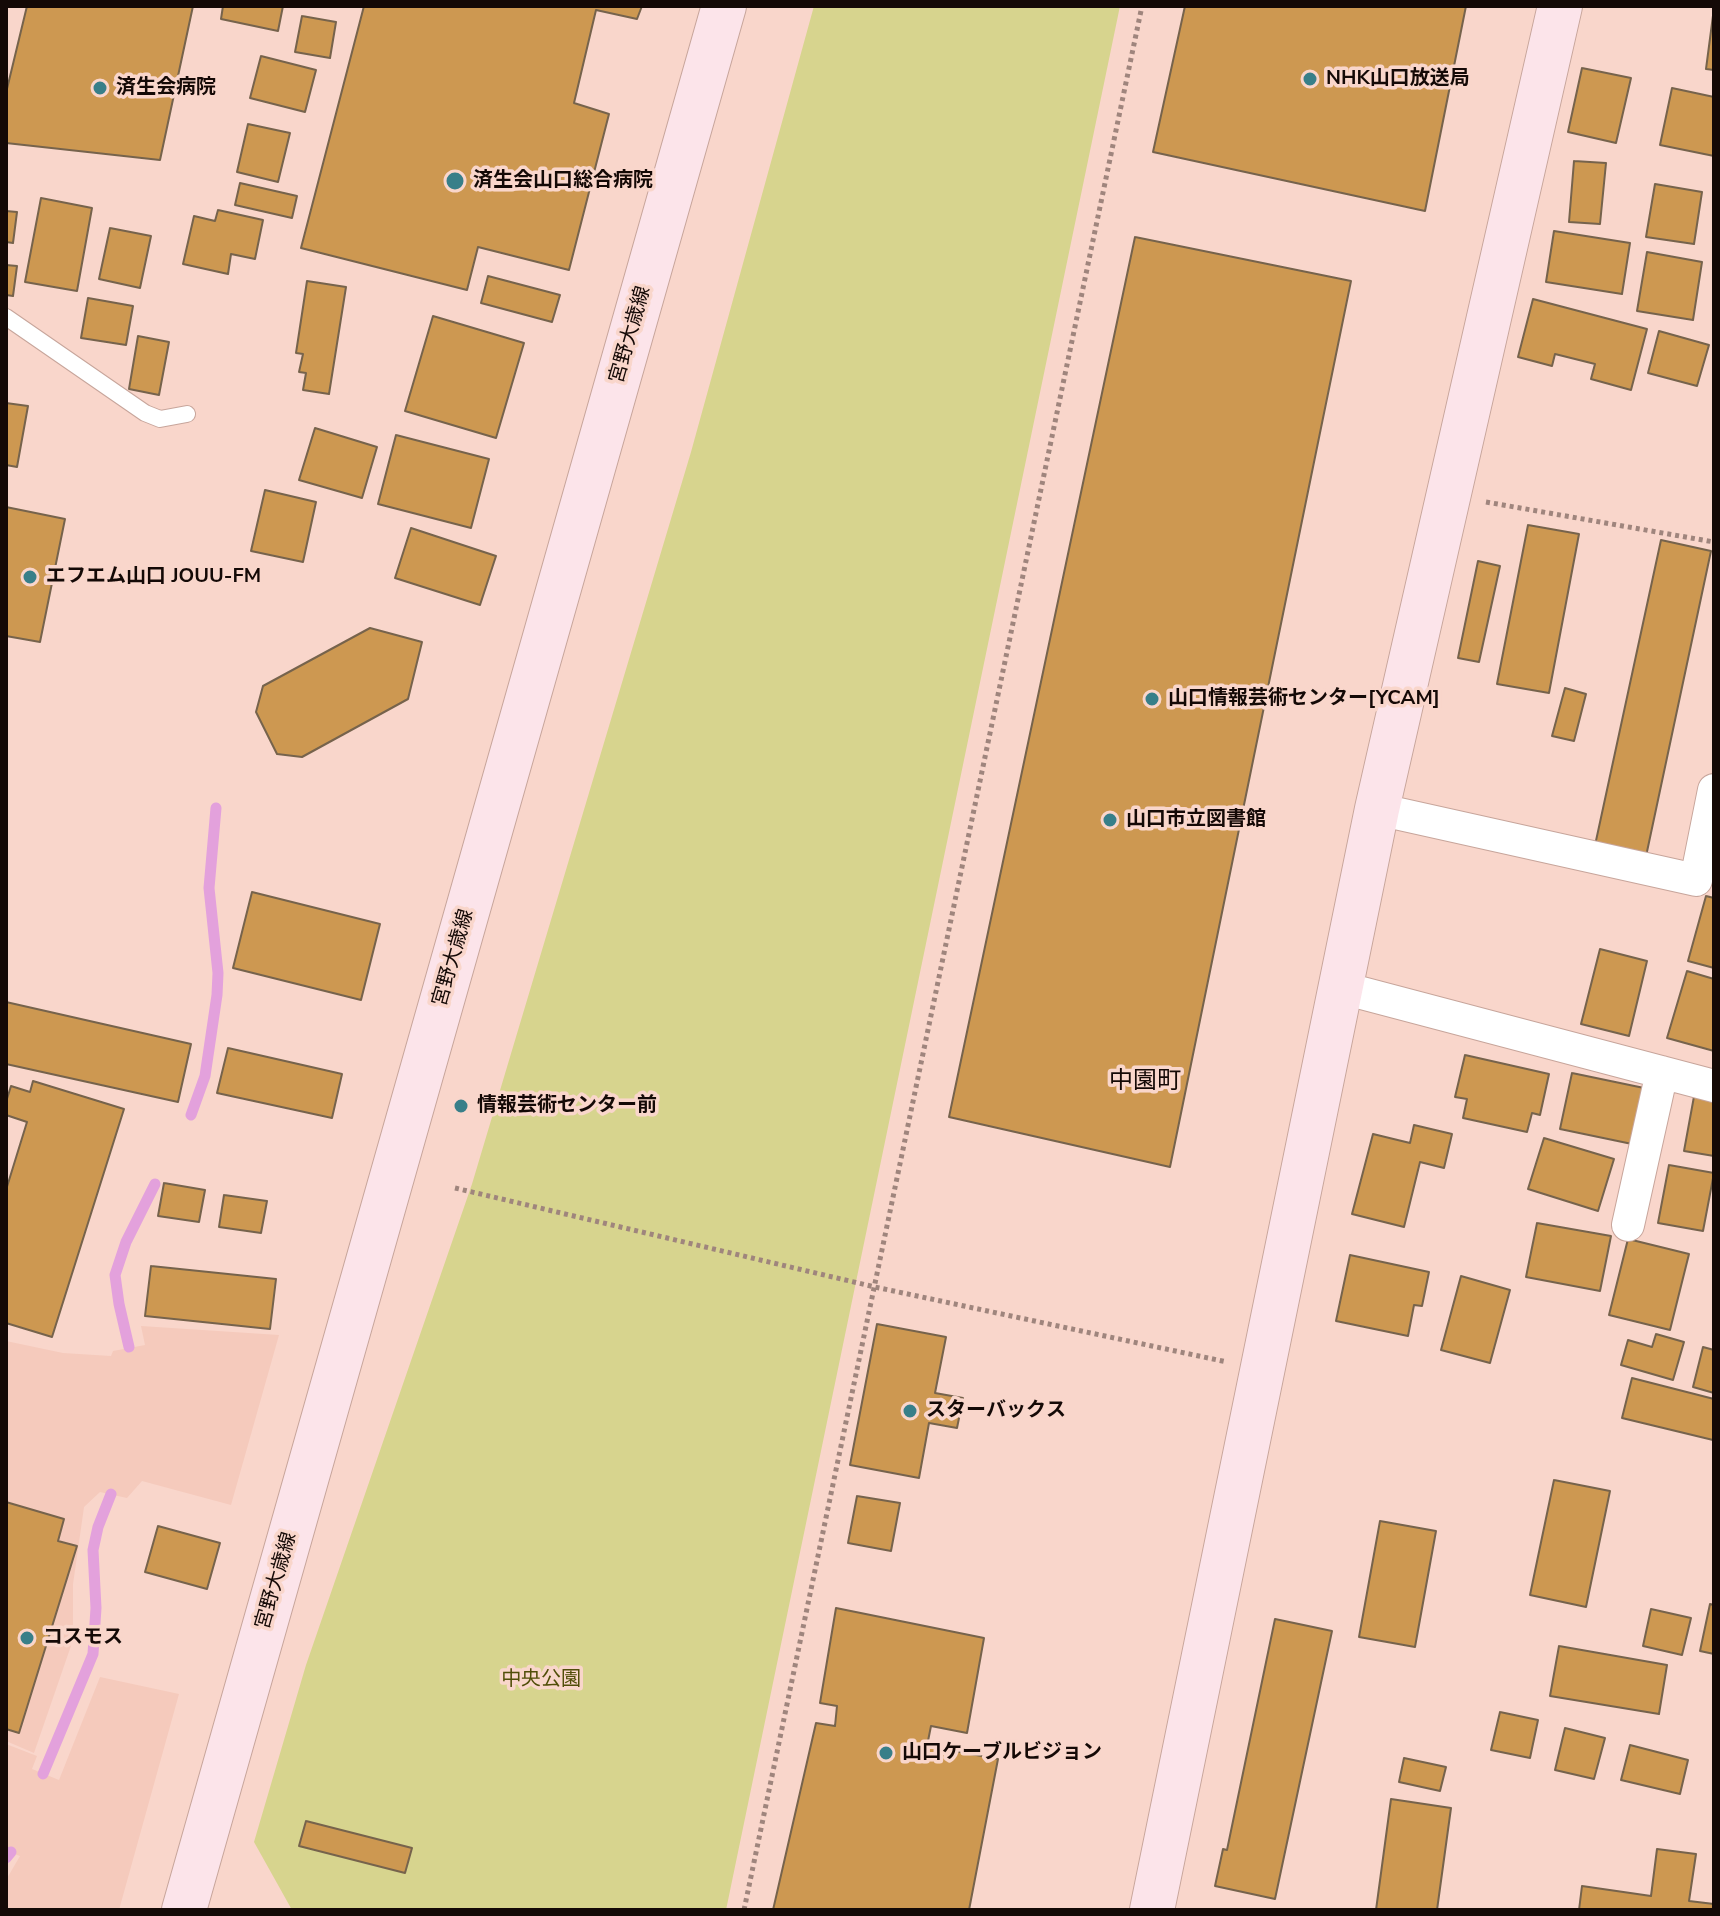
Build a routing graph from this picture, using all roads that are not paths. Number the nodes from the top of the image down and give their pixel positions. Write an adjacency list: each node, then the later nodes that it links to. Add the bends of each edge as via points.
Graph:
1 (724, 6): 11 (main road, 宮野大歳線)
2 (1560, 6): 6 (main road)
3 (6, 317): 4 (lane, via 145,413 160,419)
4 (187, 414)
5 (1714, 790): 6 (street, via 1696,880)
6 (1377, 809): 7 (main road)
7 (1339, 987): 8 (street); 12 (main road)
8 (1662, 1072): 9 (street); 10 (street)
9 (1714, 1086)
10 (1628, 1225)
11 (184, 1910)
12 (1152, 1910)

